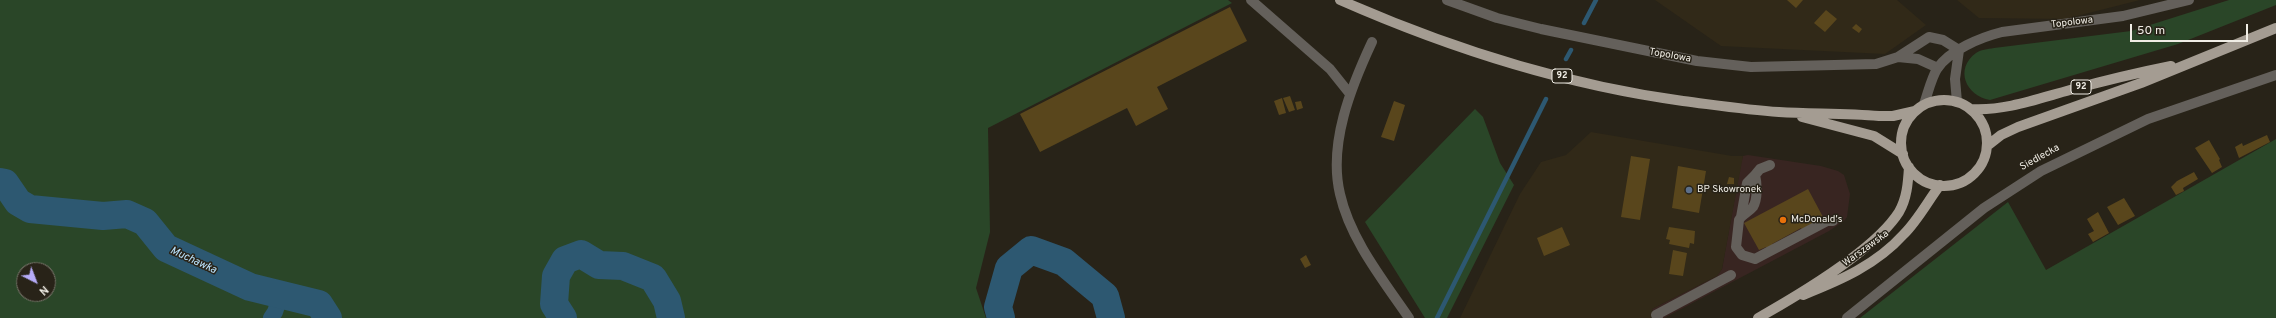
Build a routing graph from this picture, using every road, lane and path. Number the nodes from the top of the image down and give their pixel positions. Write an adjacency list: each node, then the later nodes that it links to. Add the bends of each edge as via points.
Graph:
1 (1251, 0): 12 (street, via 1330,69)
2 (1340, 0): 17 (main road, 92, via 1390,22 1477,53 1575,80 1676,100)
3 (1447, 0): 8 (street, Topolowa, via 1497,18 1541,29 1633,49 1726,65 1750,67 1876,64)
4 (2189, 0): 7 (street, Topolowa, via 2123,16 2002,32 1975,41)
5 (2276, 28): 9 (main road, 92)
6 (1372, 42): 12 (street)
7 (1959, 50): 8 (street, Topolowa, via 1942,40 1929,37); 10 (street, Topolowa); 13 (street, via 1955,79)
8 (1898, 57): 10 (street, Topolowa, via 1918,59)
9 (2190, 62): 15 (main road, 92, via 2108,80 2012,106 1987,110); 18 (main road, 92, via 2141,83 2018,127 2001,135)
10 (1938, 68): 14 (street, Topolowa)
11 (2276, 74): 29 (street, Siedlecka, via 2148,119 2041,170 1984,208)
12 (1350, 94): 26 (street, via 1340,136 1337,174 1340,194 1362,246)
13 (1957, 102): 14 (main road, 92, via 1941,100); 15 (main road, 92)
14 (1924, 104): 16 (main road, 92)
15 (1971, 109): 18 (main road, 92, via 1985,128)
16 (1915, 111): 17 (main road, 92, via 1893,116); 19 (main road, 92, via 1903,131)
17 (1779, 112): 19 (main road, 92, via 1874,136)
18 (1987, 146): 22 (main road, 92, via 1980,167 1969,178 1955,184)
19 (1903, 154): 21 (main road, 92)
20 (1770, 165): 23 (street, via 1754,175 1757,185 1754,202 1752,208 1741,217 1736,247 1742,255 1754,259 1827,221)
21 (1909, 168): 22 (main road, 92, via 1923,180); 25 (main road, Warszawska, via 1904,200 1890,224 1873,242)
22 (1940, 185): 25 (main road, Warszawska, via 1905,234 1882,255 1848,277)
23 (1833, 221)
24 (1731, 276): 27 (street, via 1656,315)
25 (1784, 303): 28 (main road, Warszawska)
26 (1409, 318)
27 (1658, 318)
28 (1758, 318)
29 (1847, 318)

